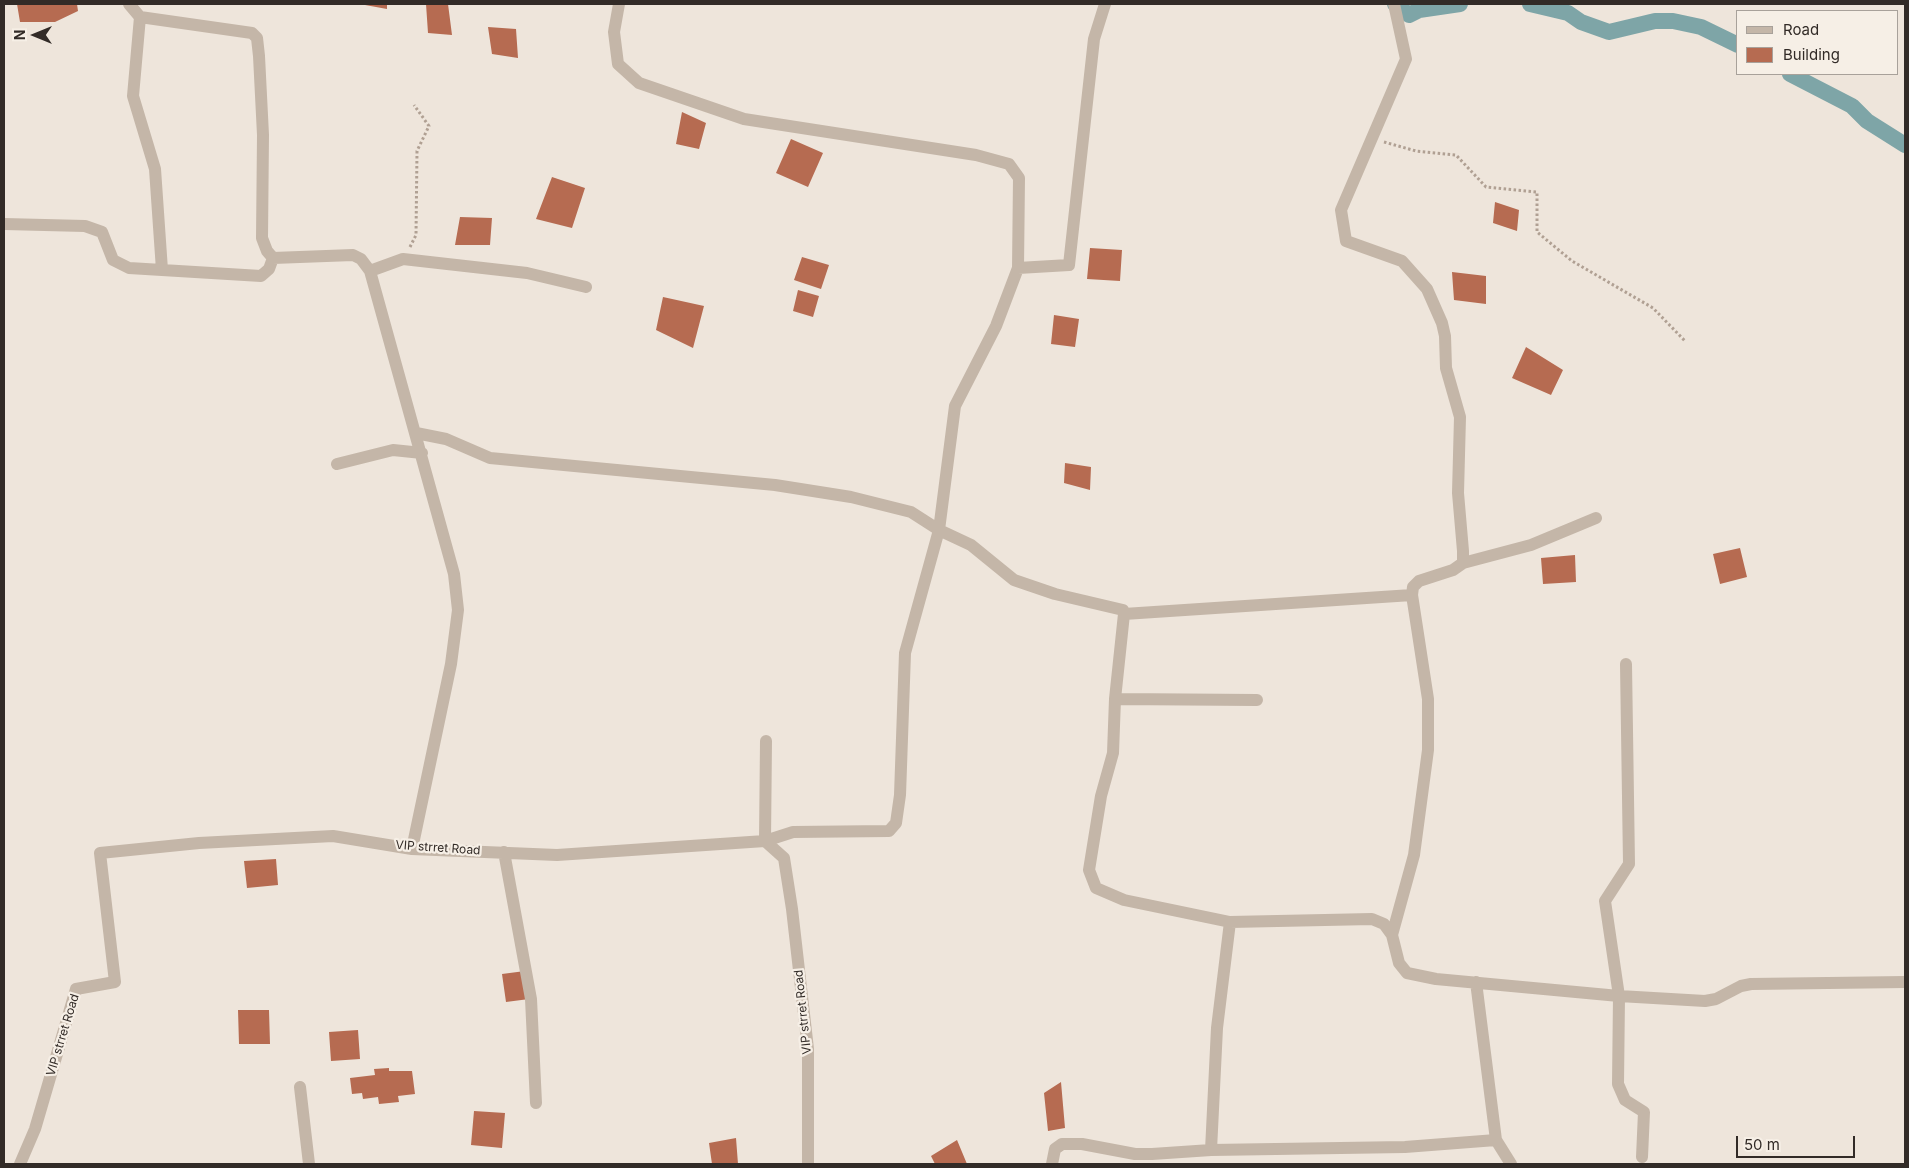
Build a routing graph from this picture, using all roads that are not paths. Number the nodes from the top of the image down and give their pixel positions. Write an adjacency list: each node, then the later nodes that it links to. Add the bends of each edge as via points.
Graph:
1 (129, 4): 5 (street)
2 (619, 4): 8 (street, via 614,32 618,64 639,82 744,119 976,155 1009,164 1019,178)
3 (1105, 4): 8 (street, via 1094,39 1069,265)
4 (1394, 4): 17 (street, via 1406,59 1341,210 1346,241 1402,261 1427,289 1442,323 1446,368 1460,417 1458,493)
5 (140, 17): 7 (street, via 252,33 257,38 263,134 262,238); 9 (street, via 133,96 155,169)
6 (4, 224): 9 (street, via 85,226 102,232 113,260 119,265)
7 (273, 258): 9 (street, via 269,269 261,276); 10 (street, via 353,255 361,259)
8 (1018, 268): 16 (street, via 996,326 955,406)
9 (162, 270)
10 (370, 271): 11 (street, via 403,259 526,273); 12 (street)
11 (586, 287)
12 (416, 433): 13 (street); 16 (street, via 446,439 490,458 775,485 851,497 911,512)
13 (422, 453): 14 (street, via 393,450); 25 (street, via 454,574 458,610 451,664)
14 (337, 464)
15 (1596, 518): 17 (street, via 1532,545)
16 (939, 530): 19 (street, via 971,545 1014,580 1055,594 1123,610); 24 (street, via 905,653 900,795 896,823 889,831 793,832)
17 (1463, 563): 18 (street, via 1453,570 1419,581 1413,587)
18 (1412, 595): 19 (street); 28 (street, via 1428,699 1428,750 1414,855)
19 (1124, 614): 21 (street)
20 (1626, 664): 31 (street, via 1629,864 1605,901)
21 (1115, 699): 22 (street); 27 (street, via 1113,753 1089,870 1096,888 1124,900)
22 (1257, 700)
23 (766, 740): 24 (street)
24 (765, 841): 26 (street, VIP strret Road, via 557,856); 39 (street, VIP strret Road, via 784,858 792,909 808,1049)
25 (412, 849): 26 (street, VIP strret Road); 37 (street, VIP strret Road, via 333,836 199,843 100,853 115,982 76,989 35,1129)
26 (504, 852): 33 (street, via 531,999)
27 (1230, 922): 28 (street, via 1372,919 1384,924); 35 (street, via 1218,1028)
28 (1392, 934): 29 (street, via 1399,963 1407,972 1436,979)
29 (1476, 982): 31 (street); 34 (street)
30 (1905, 982): 31 (street, via 1751,984 1705,1001)
31 (1619, 996): 36 (street, via 1618,1084 1626,1100 1644,1112)
32 (300, 1087): 38 (street)
33 (536, 1103)
34 (1496, 1140): 35 (street, via 1406,1147); 41 (street)
35 (1211, 1150): 40 (street, via 1135,1154 1082,1144 1062,1144 1055,1149)
36 (1642, 1157)
37 (20, 1164)
38 (309, 1164)
39 (808, 1164)
40 (1052, 1164)
41 (1511, 1164)

